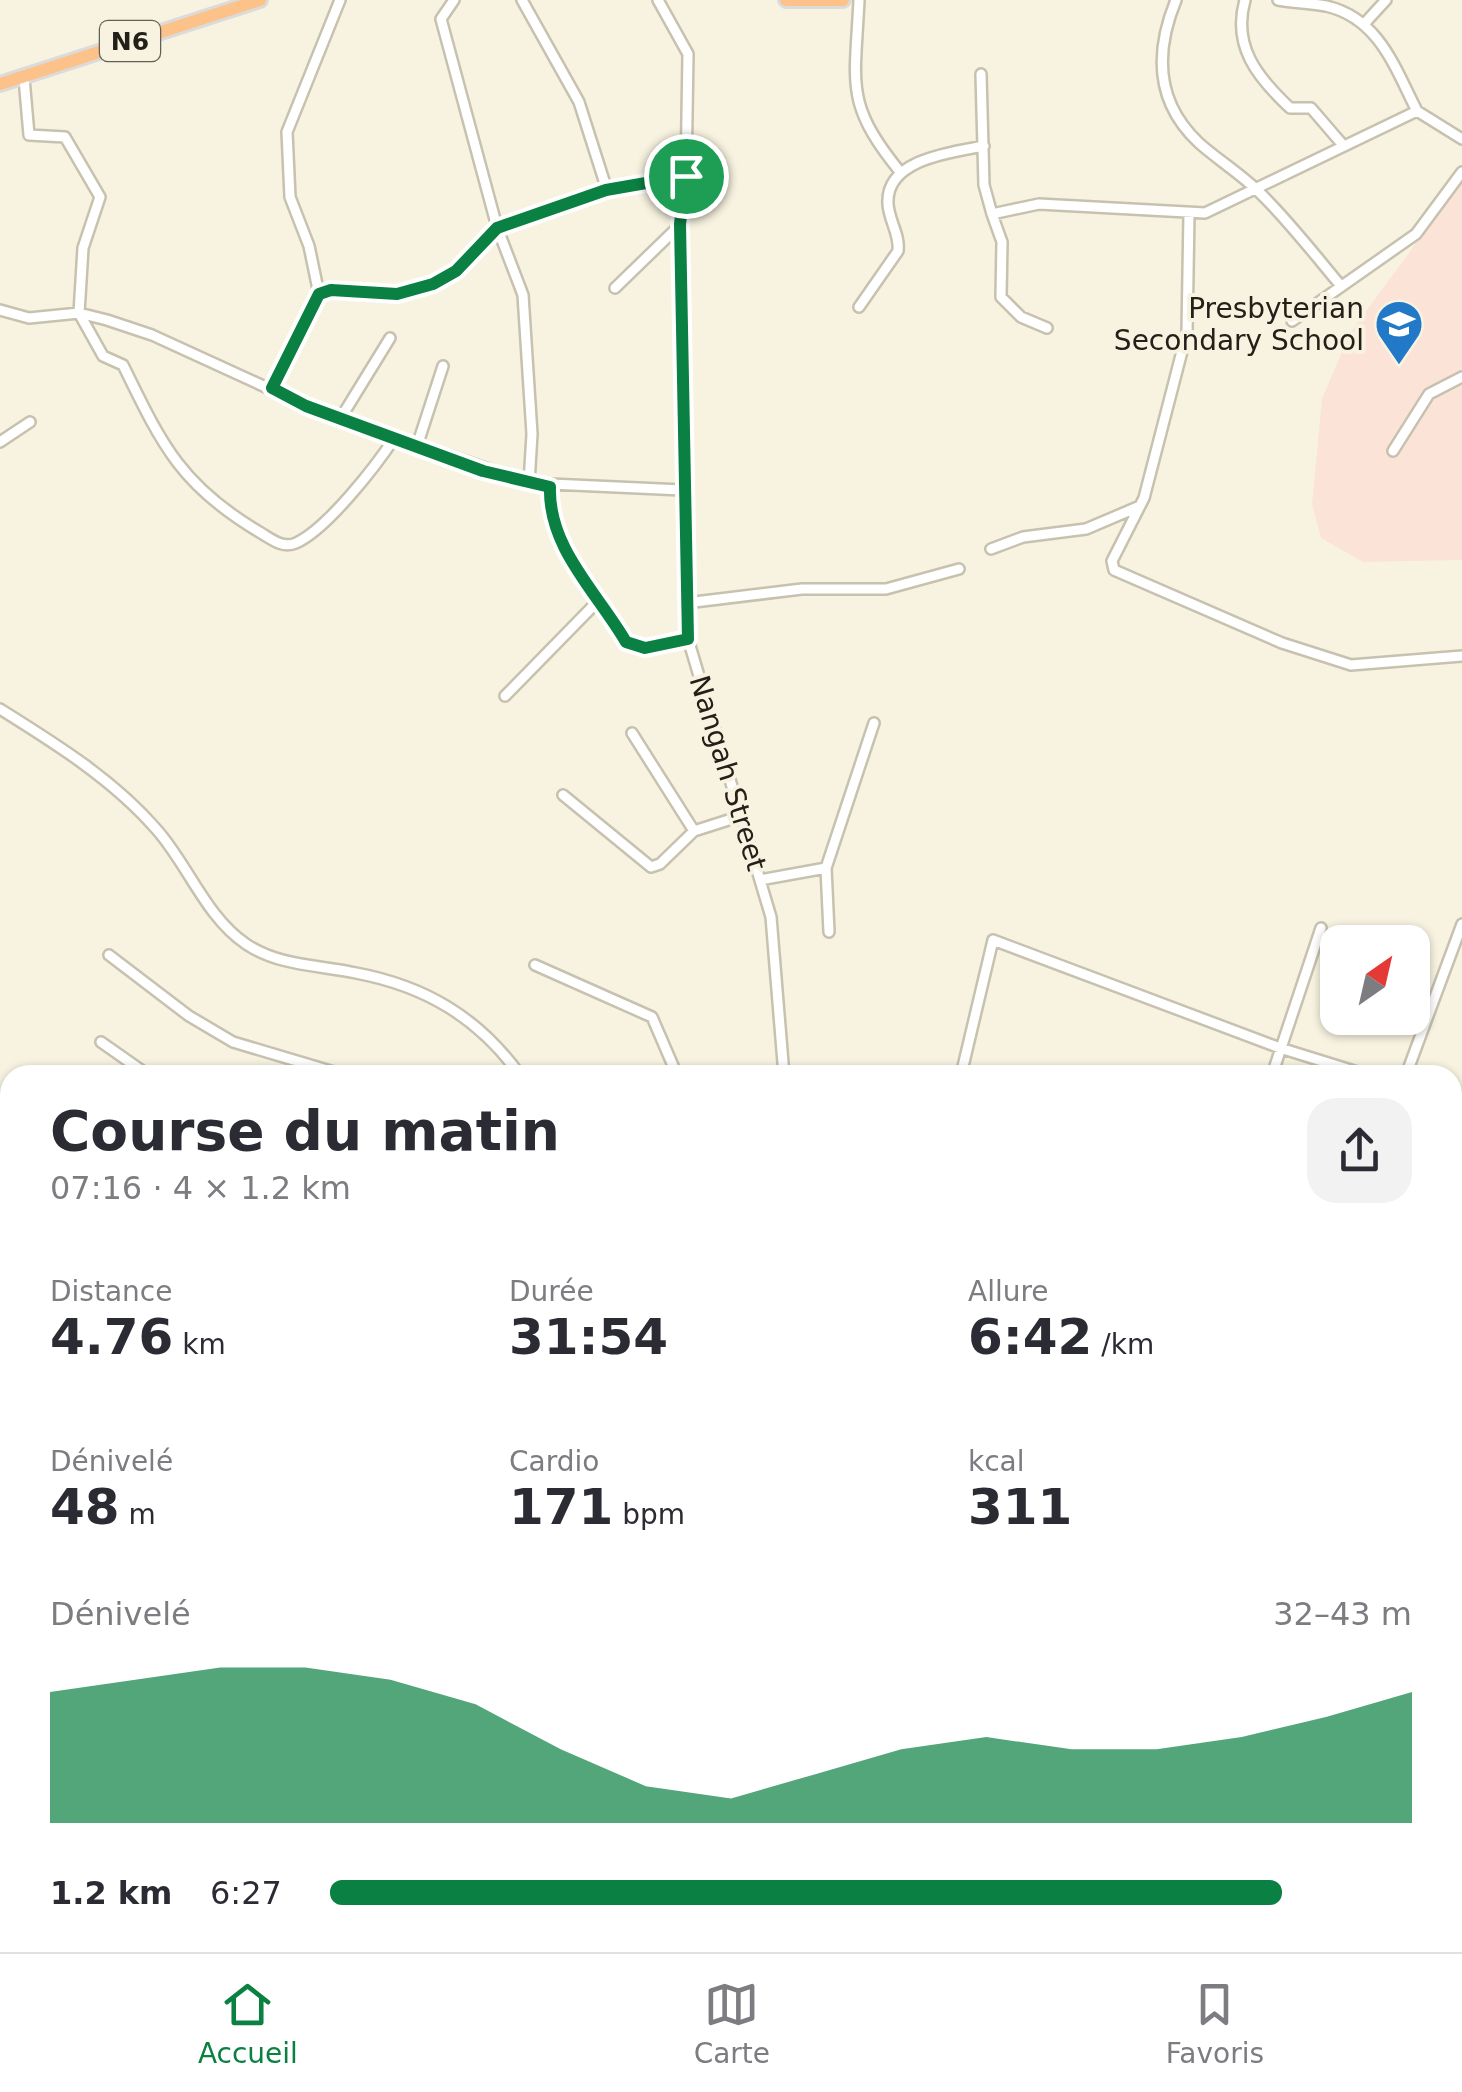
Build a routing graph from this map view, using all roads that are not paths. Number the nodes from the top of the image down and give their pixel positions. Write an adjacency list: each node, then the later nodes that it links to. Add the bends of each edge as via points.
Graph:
1 (260, 0): 15 (highway, N6)
2 (340, 0): 32 (street, via 286,132 290,197)
3 (454, 0): 29 (street, via 442,19)
4 (522, 0): 24 (street, via 579,102)
5 (658, 0): 23 (street, Nangah Street, via 688,54)
6 (786, 0): 7 (highway)
7 (840, 0)
8 (859, 0): 22 (street, via 857,101 873,138)
9 (1176, 0): 25 (street, via 1160,44 1168,93 1195,140)
10 (1245, 0): 19 (street, via 1240,36 1251,63 1290,108 1311,108)
11 (1278, 0): 13 (street, via 1330,7)
12 (1386, 0): 13 (street)
13 (1364, 24): 17 (street, via 1386,48)
14 (981, 74): 20 (street)
15 (24, 78): 16 (highway, N6); 35 (street, via 29,135 65,137 100,197 84,248)
16 (0, 84)
17 (1417, 111): 18 (street); 19 (street)
18 (1462, 139)
19 (1342, 144): 25 (street)
20 (984, 146): 22 (street); 26 (street)
21 (1462, 172): 30 (street, via 1416,234)
22 (901, 173): 33 (street, via 888,196 898,251)
23 (686, 176): 24 (street); 28 (street, Nangah Street)
24 (606, 190): 29 (street)
25 (1257, 190): 27 (street); 30 (street)
26 (992, 214): 27 (street, via 1039,204); 37 (street, via 1002,242 1000,297 1021,318)
27 (1189, 214): 51 (street, via 1187,332)
28 (680, 224): 31 (street); 50 (street, Nangah Street)
29 (497, 228): 32 (street, via 456,271 433,284 397,294); 48 (street, via 523,295)
30 (1341, 286): 36 (street)
31 (615, 288)
32 (319, 294): 41 (street)
33 (860, 307)
34 (0, 310): 35 (street, via 29,318)
35 (79, 313): 41 (street, via 152,335); 44 (street, via 103,356 124,365 156,435 206,496 280,544 298,543 360,485)
36 (1292, 321)
37 (1047, 328)
38 (390, 338): 42 (street)
39 (444, 366): 46 (street)
40 (1462, 377): 47 (street, via 1429,394)
41 (272, 388): 42 (street)
42 (342, 416): 44 (street)
43 (30, 422): 45 (street)
44 (395, 438): 46 (street)
45 (0, 442)
46 (416, 446): 48 (street)
47 (1393, 451)
48 (529, 484): 49 (street)
49 (550, 487): 50 (street); 54 (street, via 552,520)
50 (682, 490): 55 (street, Nangah Street)
51 (1140, 506): 52 (street, via 1086,529 1023,536); 57 (street, via 1112,561 1125,577 1351,665)
52 (991, 549)
53 (959, 569): 55 (street, via 886,589)
54 (598, 601): 56 (street, via 635,648); 58 (street)
55 (686, 603): 56 (street, Nangah Street)
56 (688, 639): 63 (street, Nangah Street)
57 (1462, 656)
58 (505, 696)
59 (0, 709): 76 (street, via 138,808 242,942 283,961 386,980 444,1002)
60 (874, 723): 65 (street)
61 (632, 733): 64 (street)
62 (563, 795): 64 (street, via 651,867)
63 (741, 816): 64 (street); 66 (street, Nangah Street)
64 (694, 831)
65 (826, 868): 66 (street); 69 (street)
66 (760, 880): 78 (street, Nangah Street, via 773,930)
67 (1462, 924): 82 (street)
68 (1320, 931): 73 (street)
69 (829, 932)
70 (109, 954): 75 (street, via 234,1042)
71 (535, 966): 77 (street, via 644,1011)
72 (101, 1042): 74 (street)
73 (1280, 1048): 79 (street, via 993,940); 80 (street); 81 (street)
74 (134, 1065)
75 (311, 1065)
76 (512, 1065)
77 (673, 1065)
78 (783, 1065)
79 (963, 1065)
80 (1275, 1065)
81 (1335, 1065)
82 (1410, 1065)

